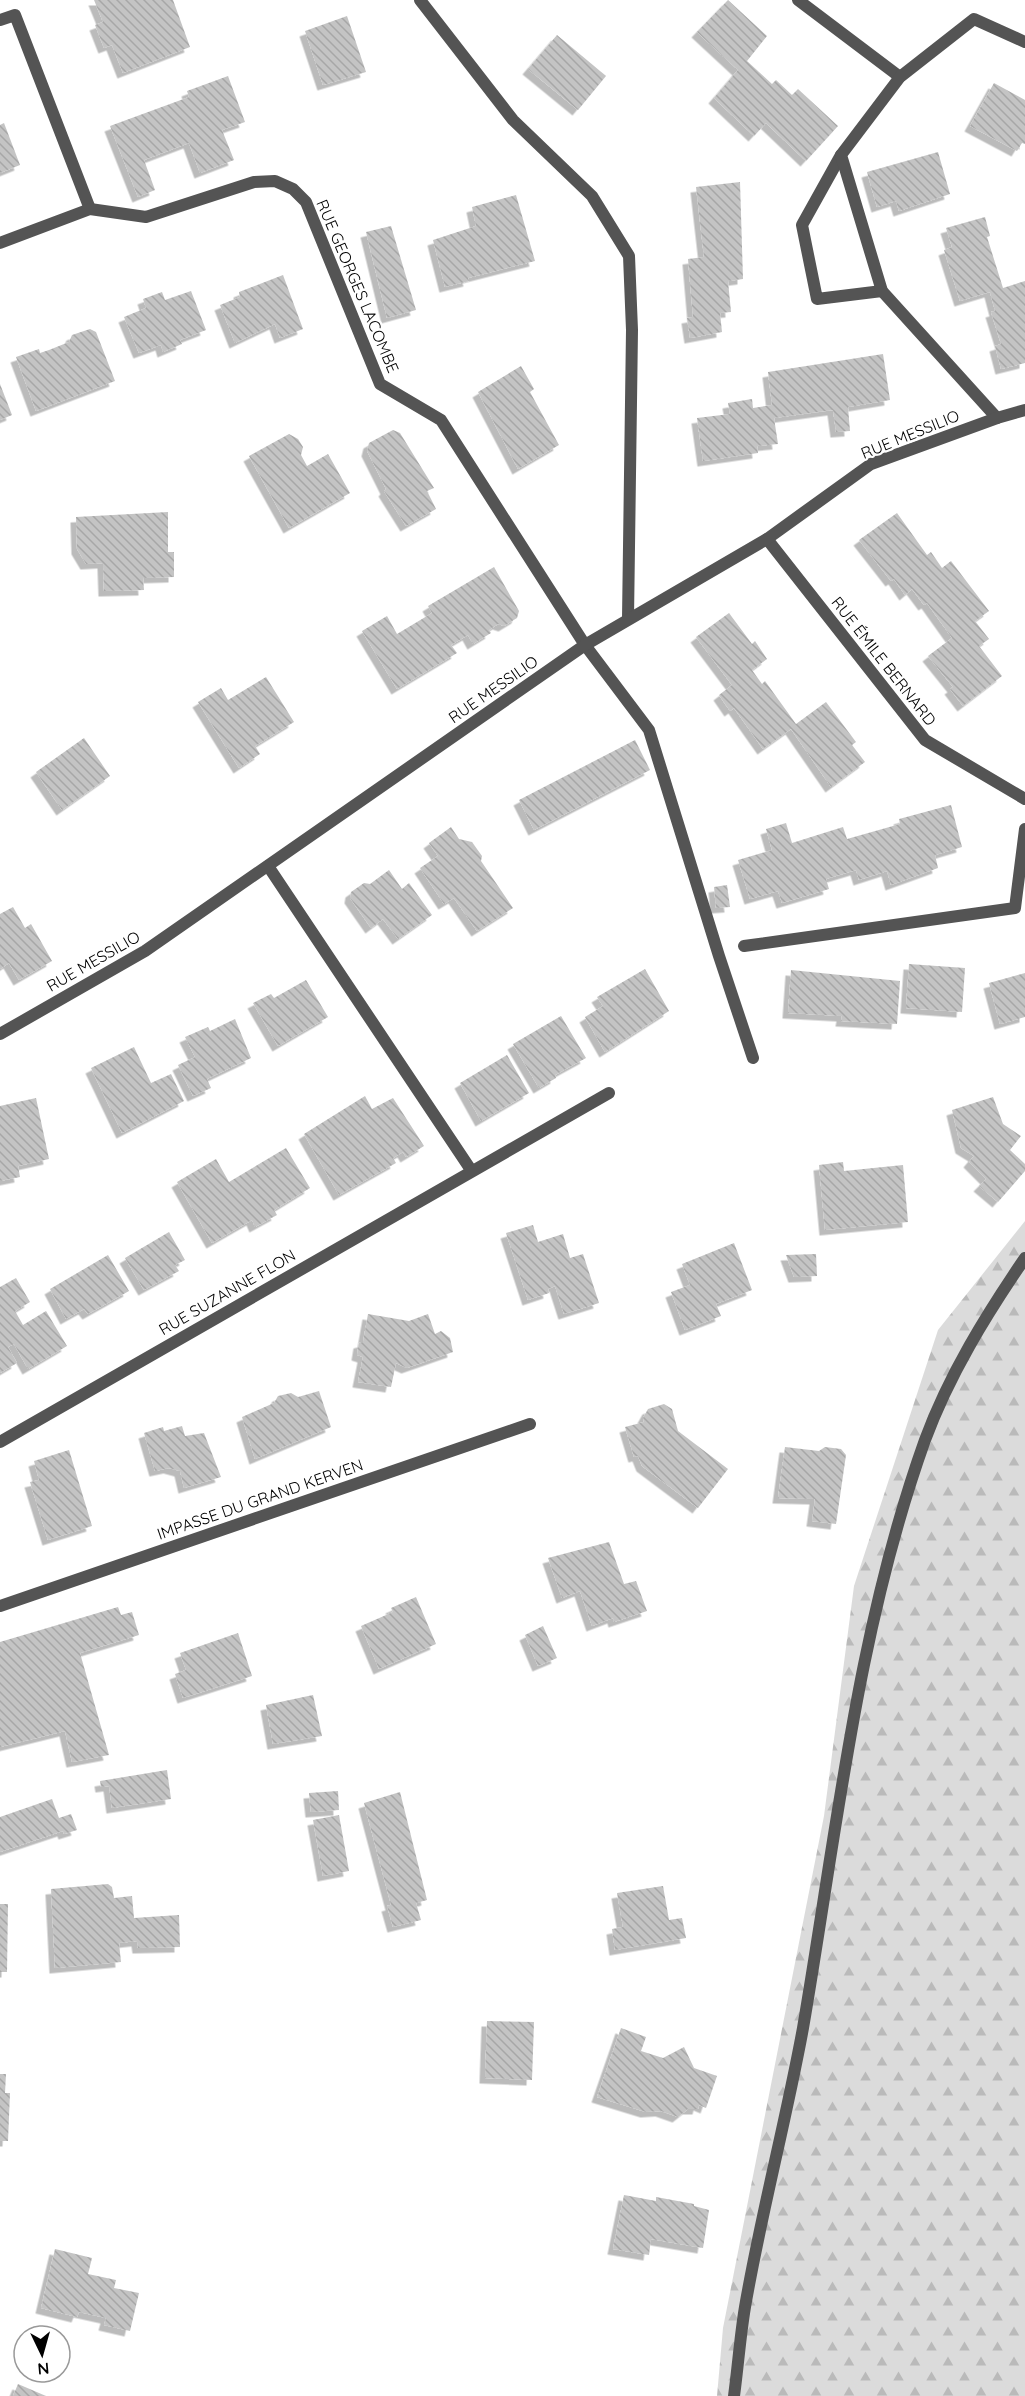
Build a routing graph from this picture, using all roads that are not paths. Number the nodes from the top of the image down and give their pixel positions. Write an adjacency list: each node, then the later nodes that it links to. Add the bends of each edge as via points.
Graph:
1 (420, 0): 13 (street, via 513,120 592,196 629,256 632,330)
2 (798, 0): 5 (street)
3 (0, 21): 7 (street, via 15,15)
4 (1025, 42): 5 (street, via 974,19)
5 (900, 77): 6 (street)
6 (841, 155): 9 (street); 9 (street, via 802,225 817,300)
7 (90, 208): 8 (street); 14 (street, RUE GEORGES LACOMBE, via 146,217 254,182 275,181 293,189 306,202 380,384 441,420)
8 (0, 243)
9 (882, 291): 11 (street)
10 (1025, 410): 11 (street, RUE MESSILIO)
11 (997, 418): 12 (street, RUE MESSILIO, via 871,464)
12 (767, 539): 13 (street, RUE MESSILIO); 15 (street, RUE ÉMILE BERNARD, via 925,740)
13 (628, 619): 14 (street, RUE MESSILIO)
14 (585, 645): 17 (street, RUE MESSILIO); 21 (street, RUE GEORGES LACOMBE, via 649,730)
15 (1025, 799)
16 (1025, 829): 18 (street)
17 (268, 866): 20 (street, RUE MESSILIO, via 145,951); 23 (street)
18 (1020, 908): 19 (street)
19 (744, 946)
20 (0, 1034)
21 (753, 1058)
22 (609, 1093): 23 (street, RUE SUZANNE FLON)
23 (471, 1170): 26 (street, RUE SUZANNE FLON)
24 (1025, 1258): 28 (street, via 985,1316 926,1438 874,1611 802,2030 745,2309)
25 (531, 1424): 27 (street, IMPASSE DU GRAND KERVEN)
26 (0, 1442)
27 (0, 1606)
28 (734, 2396)

